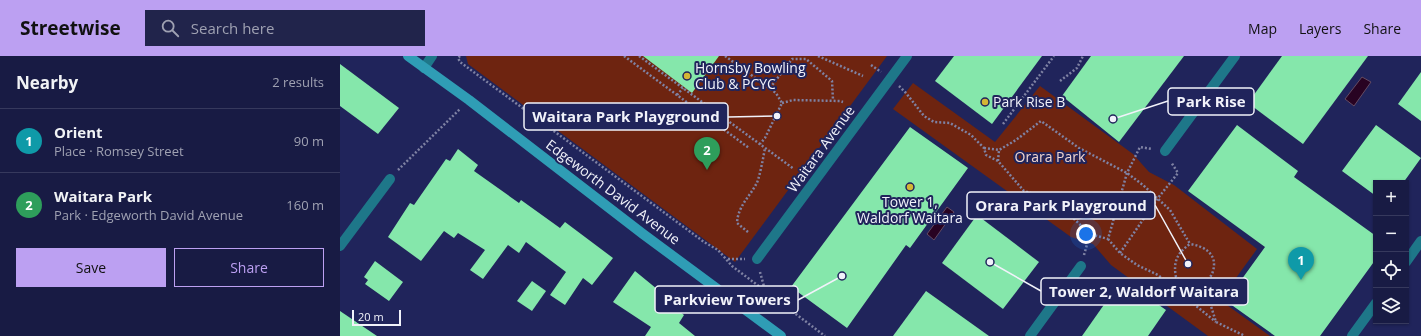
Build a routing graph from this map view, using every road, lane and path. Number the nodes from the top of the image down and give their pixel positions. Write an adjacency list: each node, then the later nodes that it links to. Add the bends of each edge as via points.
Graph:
1 (408, 56): 12 (main road, Edgeworth David Avenue)
2 (432, 56): 12 (street)
3 (624, 56): 18 (path)
4 (639, 56): 16 (path)
5 (725, 56): 17 (path)
6 (818, 56): 13 (path)
7 (907, 56): 14 (street, Waitara Avenue)
8 (1054, 56): 23 (path)
9 (1083, 56): 15 (path, via 1077,68)
10 (1235, 56): 29 (street)
11 (459, 57): 46 (path, via 460,62 718,250 732,266)
12 (424, 68): 19 (main road, Edgeworth David Avenue)
13 (863, 76)
14 (890, 79): 27 (path, via 906,92 924,116 934,122 950,123 971,135); 43 (street, Waitara Avenue)
15 (1060, 81)
16 (682, 88): 18 (path); 24 (path)
17 (770, 88): 20 (path, via 792,59 806,59 832,81); 22 (path)
18 (677, 95): 25 (path)
19 (469, 100): 33 (path); 49 (main road, Edgeworth David Avenue)
20 (833, 100): 21 (path); 22 (path, via 793,100)
21 (843, 102)
22 (782, 103): 24 (path)
23 (1003, 124)
24 (760, 144): 26 (path)
25 (749, 148)
26 (765, 148): 31 (path); 35 (path, via 758,181 738,216 738,223)
27 (984, 148): 28 (path); 30 (path, via 986,155)
28 (999, 150): 30 (path); 32 (path, via 1041,121 1078,148)
29 (1164, 151): 32 (path, via 1140,147); 34 (path, via 1178,173)
30 (998, 161): 36 (path, via 1024,191 1054,200)
31 (794, 169)
32 (1127, 173): 34 (path); 37 (path)
33 (390, 179): 40 (street)
34 (1158, 198): 39 (path, via 1170,210); 41 (path)
35 (748, 232)
36 (1090, 234): 37 (path); 44 (path)
37 (1108, 239): 41 (path)
38 (1421, 241): 42 (street)
39 (1190, 244): 45 (path, via 1204,248 1214,260 1213,272); 45 (path, via 1182,249 1176,258 1176,277 1189,288)
40 (340, 246)
41 (1120, 253): 48 (path, via 1137,265 1158,274)
42 (1409, 258)
43 (757, 259): 46 (path)
44 (1081, 266): 51 (street)
45 (1204, 284): 48 (path)
46 (765, 291): 50 (path)
47 (1373, 307): 53 (street)
48 (1216, 322): 52 (path)
49 (781, 336)
50 (825, 336)
51 (1030, 336)
52 (1245, 336)
53 (1352, 336)

